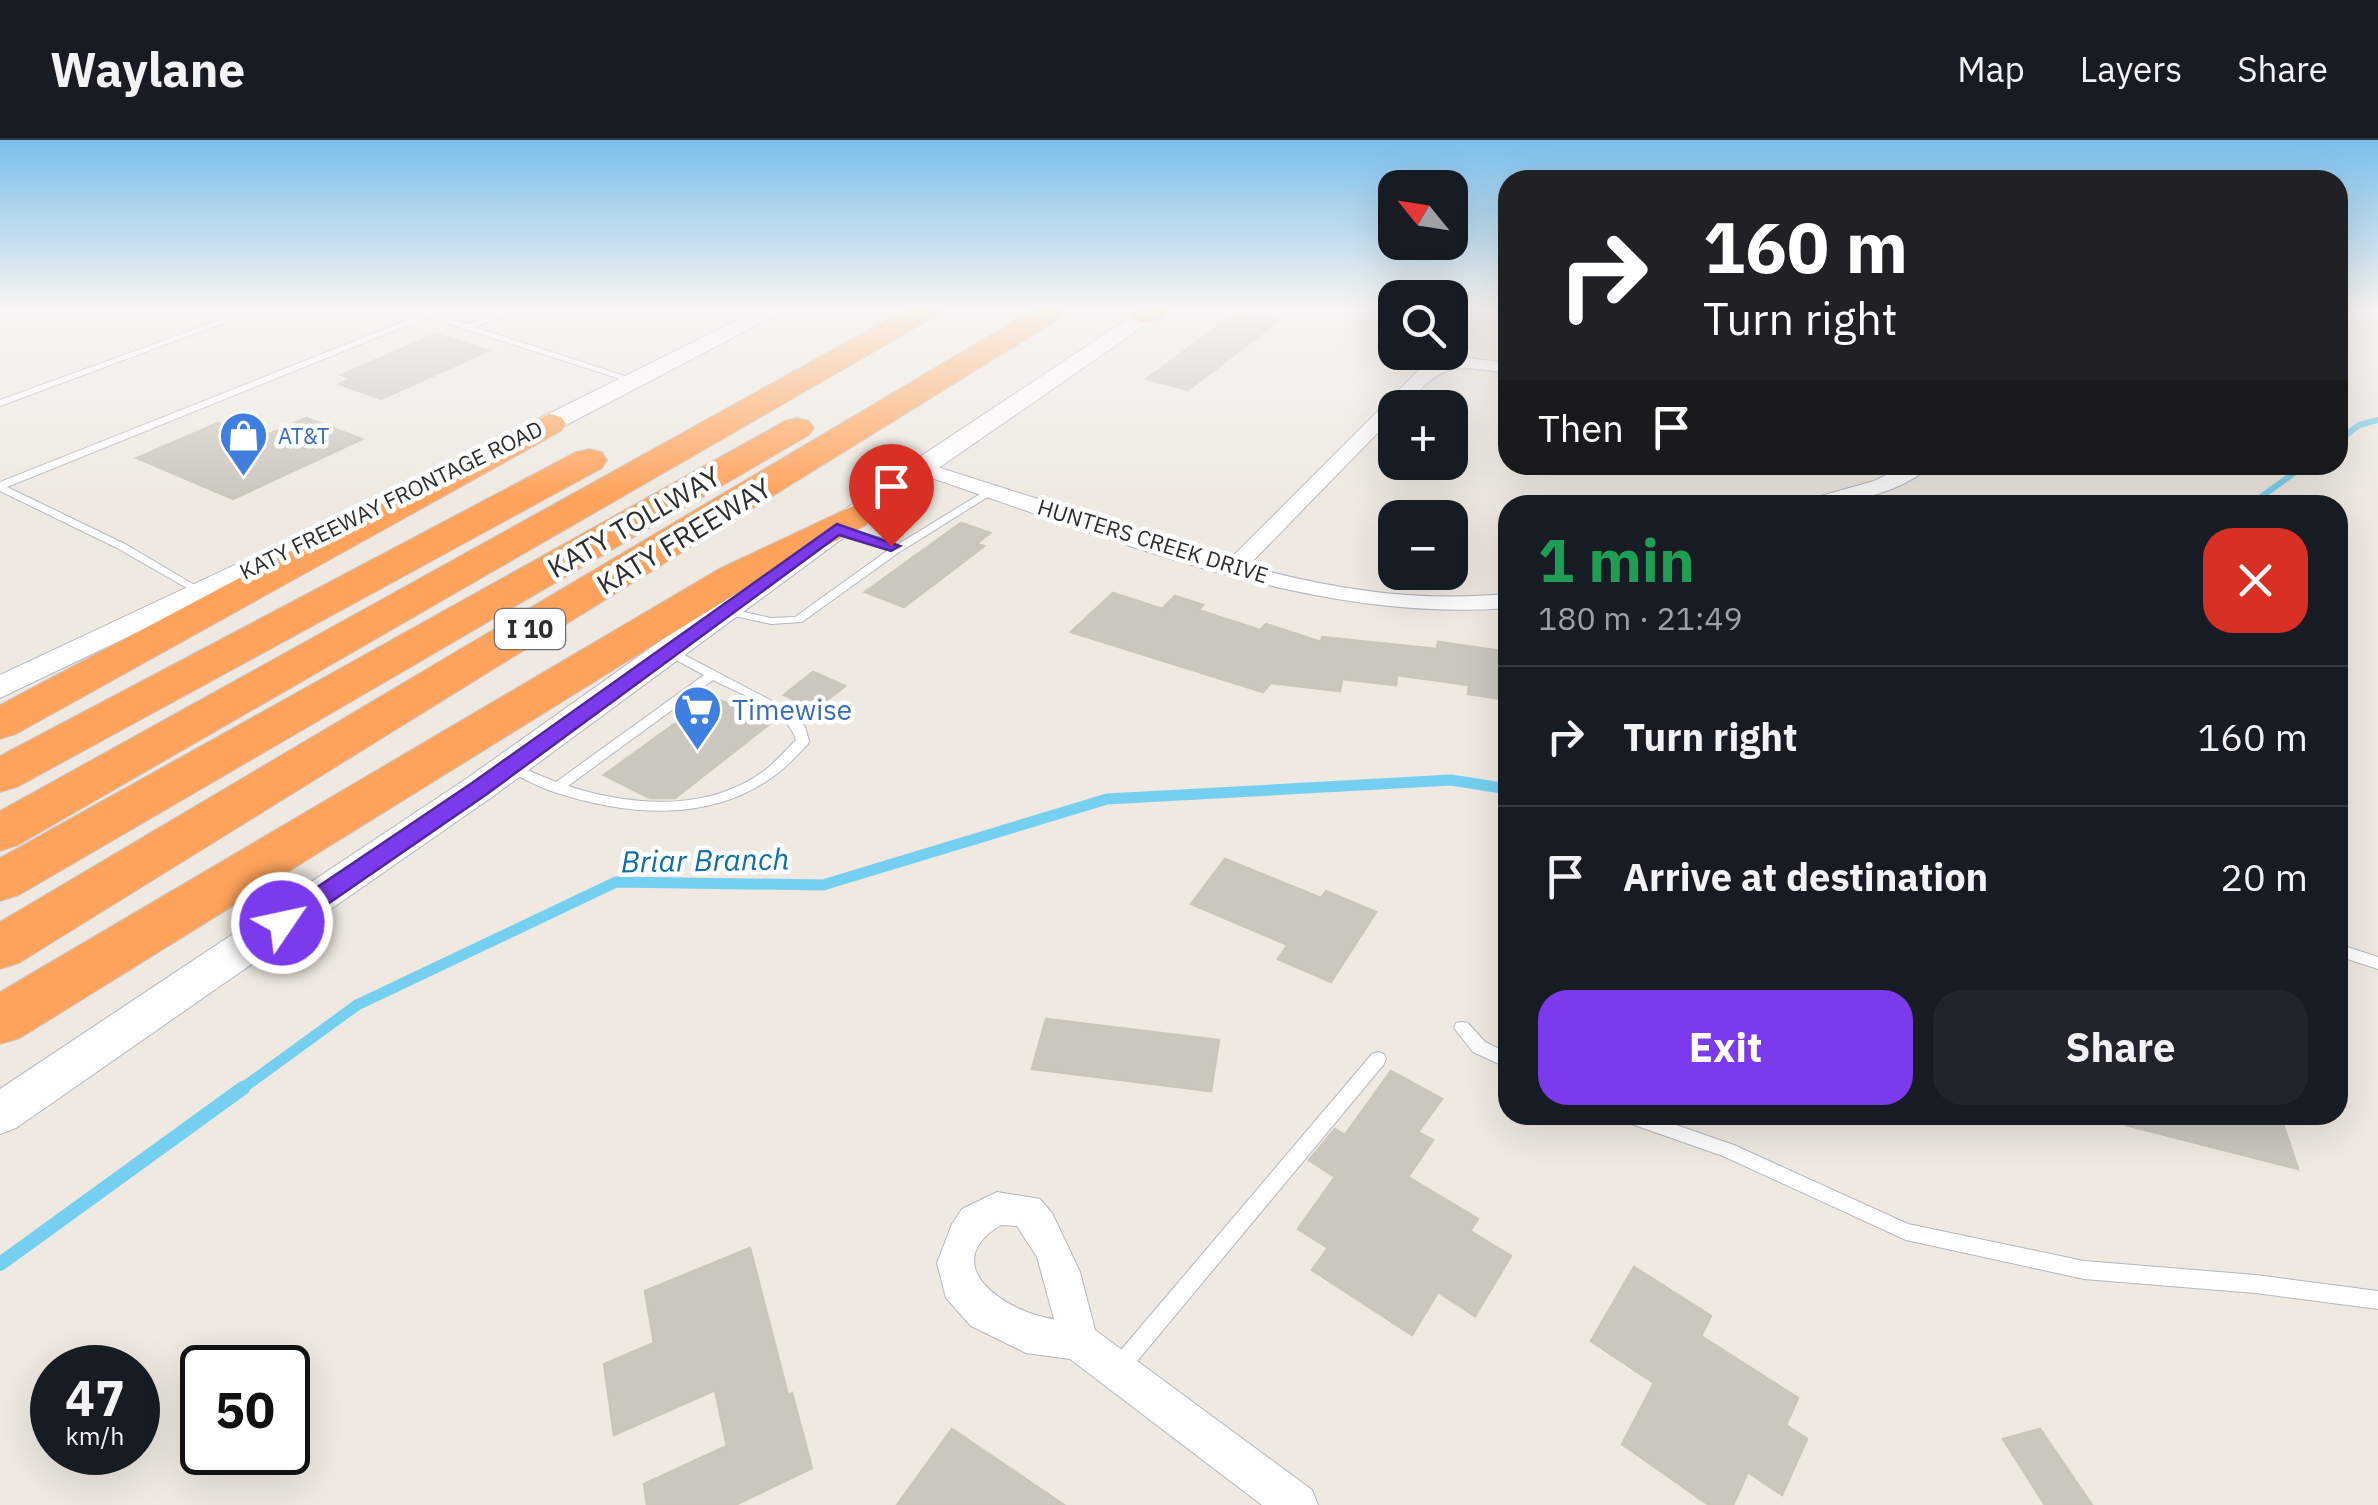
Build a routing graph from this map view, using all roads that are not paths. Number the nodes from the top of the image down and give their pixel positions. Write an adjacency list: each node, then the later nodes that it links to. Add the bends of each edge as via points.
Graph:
1 (89, 371): 12 (lane)
2 (288, 371): 16 (lane)
3 (604, 371): 11 (lane)
4 (656, 371): 11 (main road, KATY FREEWAY FRONTAGE ROAD)
5 (755, 371): 30 (highway)
6 (817, 371): 32 (highway, KATY TOLLWAY)
7 (894, 371): 33 (highway, KATY TOLLWAY)
8 (951, 371): 34 (highway, KATY FREEWAY / I 10)
9 (1064, 371): 14 (main road)
10 (1427, 371): 21 (street)
11 (636, 381): 13 (main road, KATY FREEWAY FRONTAGE ROAD)
12 (0, 404)
13 (549, 424): 22 (main road, KATY FREEWAY FRONTAGE ROAD); 28 (highway)
14 (920, 468): 17 (street, HUNTERS CREEK DRIVE); 19 (main road)
15 (1895, 475): 18 (street)
16 (0, 486): 22 (lane)
17 (990, 490): 20 (lane); 21 (street, HUNTERS CREEK DRIVE)
18 (1846, 495)
19 (845, 523): 20 (lane); 24 (main road); 37 (highway, via 733,578)
20 (894, 551): 24 (lane, via 798,620)
21 (1232, 569): 23 (street, HUNTERS CREEK DRIVE, via 1380,601)
22 (200, 592): 27 (main road, KATY FREEWAY FRONTAGE ROAD)
23 (1498, 602)
24 (725, 610): 25 (main road)
25 (668, 651): 26 (lane); 29 (main road)
26 (713, 674): 31 (lane); 31 (lane, via 799,727 803,741 788,760 714,802 676,808 612,805)
27 (0, 688)
28 (0, 724)
29 (510, 766): 31 (lane); 41 (main road)
30 (0, 776)
31 (556, 788)
32 (0, 833)
33 (0, 882)
34 (0, 948)
35 (2348, 953): 36 (lane)
36 (2378, 963)
37 (0, 1021)
38 (1462, 1028): 39 (lane)
39 (1498, 1056)
40 (1378, 1059): 45 (lane)
41 (0, 1114)
42 (1655, 1125): 43 (lane, via 1728,1150 1906,1232 2084,1270)
43 (2378, 1300)
44 (1078, 1341): 45 (street)
45 (1117, 1370): 46 (street)
46 (1296, 1505)

